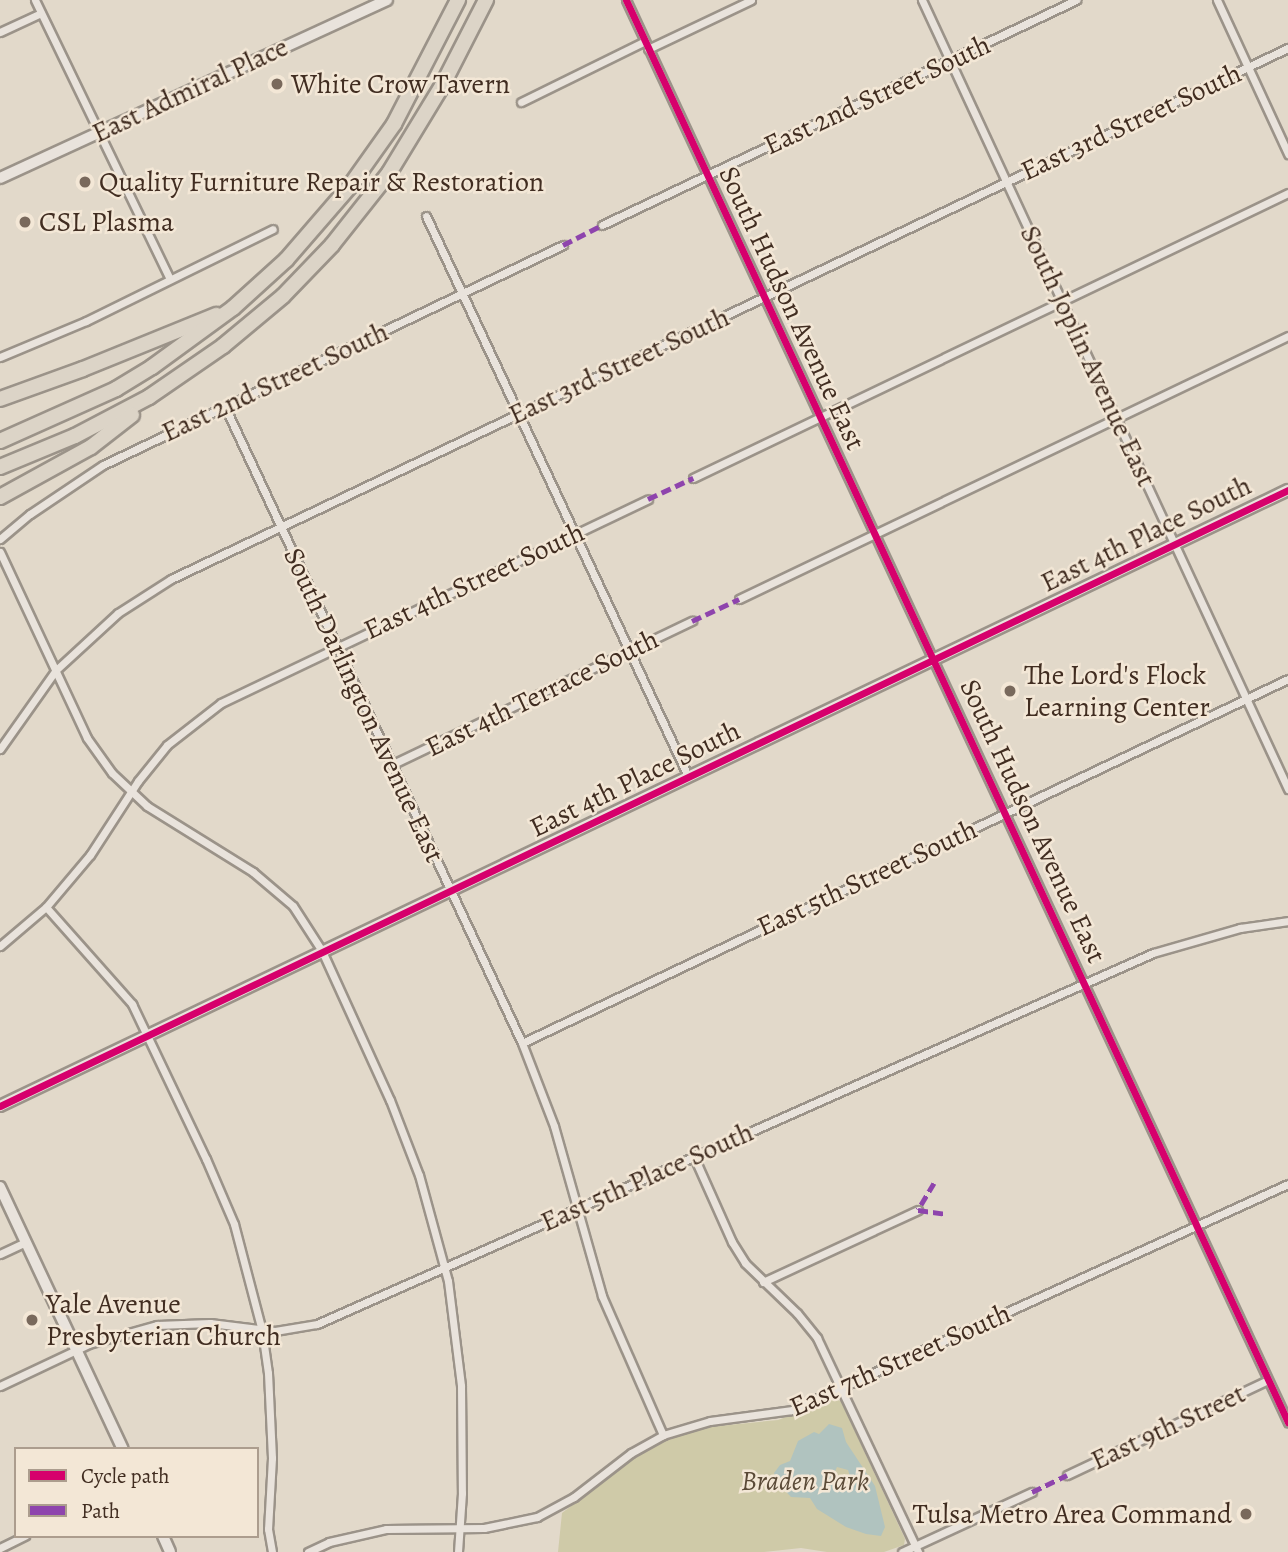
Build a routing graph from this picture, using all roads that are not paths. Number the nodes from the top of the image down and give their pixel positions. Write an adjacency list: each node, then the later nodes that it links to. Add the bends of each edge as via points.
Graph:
1 (35, 0): 10 (street)
2 (458, 0): 31 (highway, via 394,124 350,186 286,260)
3 (486, 0): 34 (highway, via 404,151 372,197 283,296)
4 (626, 0): 12 (street, South Hudson Avenue East)
5 (751, 0): 12 (street)
6 (922, 0): 14 (street, South Joplin Avenue East)
7 (1217, 0): 15 (street)
8 (383, 1): 17 (street, East Admiral Place)
9 (1072, 1): 14 (street, East 2nd Street South)
10 (41, 13): 11 (street); 17 (street)
11 (0, 32)
12 (646, 45): 16 (street); 19 (street, South Hudson Avenue East)
13 (1288, 48): 15 (street, East 3rd Street South)
14 (950, 60): 19 (street, East 2nd Street South); 21 (street, South Joplin Avenue East)
15 (1248, 67): 18 (street); 21 (street, East 3rd Street South)
16 (521, 102)
17 (98, 132): 20 (street, East Admiral Place); 27 (street)
18 (1288, 154)
19 (708, 176): 24 (street, East 2nd Street South); 29 (street, South Hudson Avenue East)
20 (0, 178)
21 (1006, 181): 29 (street, East 3rd Street South); 30 (street, South Joplin Avenue East)
22 (1288, 193): 30 (street)
23 (426, 216): 28 (street)
24 (602, 225)
25 (273, 229): 27 (street)
26 (563, 245): 28 (street, East 2nd Street South)
27 (170, 279): 33 (street)
28 (463, 293): 36 (street, East 2nd Street South); 37 (street)
29 (764, 296): 37 (street, East 3rd Street South); 38 (street, South Hudson Avenue East)
30 (1062, 302): 38 (street); 39 (street, South Joplin Avenue East)
31 (233, 308): 35 (highway); 40 (highway, via 116,389)
32 (1288, 337): 39 (street)
33 (0, 357)
34 (185, 373): 41 (highway, via 114,416); 44 (highway, via 91,447)
35 (0, 398)
36 (225, 407): 46 (street, South Darlington Avenue East); 49 (street, East 2nd Street South, via 103,465 30,513)
37 (519, 413): 46 (street, East 3rd Street South); 47 (street)
38 (820, 417): 42 (street); 48 (street, South Hudson Avenue East)
39 (1116, 418): 48 (street); 50 (street, South Joplin Avenue East)
40 (0, 441)
41 (0, 467)
42 (693, 478)
43 (1288, 490): 50 (street, East 4th Place South)
44 (0, 497)
45 (648, 499): 47 (street, East 4th Street South)
46 (281, 527): 54 (street, South Darlington Avenue East); 57 (street, East 3rd Street South, via 144,595 96,631)
47 (576, 533): 54 (street, East 4th Street South); 55 (street)
48 (874, 534): 52 (street); 56 (street, South Hudson Avenue East)
49 (0, 539)
50 (1175, 544): 56 (street, East 4th Place South); 59 (street, South Joplin Avenue East)
51 (0, 552): 57 (street)
52 (739, 599)
53 (692, 621): 55 (street, East 4th Terrace South)
54 (337, 647): 61 (street, South Darlington Avenue East); 64 (street, East 4th Street South, via 221,703 191,724 167,746)
55 (629, 651): 61 (street, East 4th Terrace South); 62 (street)
56 (934, 659): 62 (street, East 4th Place South); 65 (street, South Hudson Avenue East)
57 (56, 670): 60 (street, East 3rd Street South); 64 (street, via 87,737)
58 (1288, 679): 59 (street, East 5th Street South)
59 (1247, 699): 63 (street, South Joplin Avenue East); 65 (street, East 5th Street South)
60 (0, 749)
61 (391, 765): 66 (street, South Darlington Avenue East)
62 (688, 776): 66 (street, East 4th Place South)
63 (1288, 789)
64 (131, 793): 67 (street, East 4th Street South); 70 (street, via 165,820 271,885 293,906)
65 (1005, 813): 71 (street, South Hudson Avenue East); 73 (street, East 5th Street South)
66 (451, 891): 70 (street, East 4th Place South); 73 (street, South Darlington Avenue East)
67 (46, 907): 69 (street, East 4th Street South); 72 (street, via 116,983)
68 (1288, 921): 71 (street, East 5th Place South, via 1183,944)
69 (0, 946)
70 (322, 951): 72 (street, East 4th Place South); 83 (street, via 410,1146)
71 (1084, 982): 75 (street, East 5th Place South); 80 (street, South Hudson Avenue East)
72 (148, 1034): 74 (street, East 4th Place South); 85 (street, via 234,1224)
73 (522, 1043): 78 (street, South Darlington Avenue East, via 554,1126)
74 (0, 1106)
75 (694, 1157): 78 (street, East 5th Place South); 84 (street, via 732,1242)
76 (1288, 1184): 80 (street, East 7th Street South)
77 (0, 1186): 81 (street)
78 (578, 1208): 83 (street, East 5th Place South); 91 (street, South Darlington Avenue East, via 601,1296)
79 (918, 1210): 84 (street)
80 (1197, 1224): 87 (street, South Hudson Avenue East); 89 (street, East 7th Street South)
81 (26, 1242): 82 (street); 86 (street)
82 (0, 1254)
83 (445, 1267): 85 (street, East 5th Place South, via 317,1324); 95 (street, via 461,1386)
84 (763, 1282): 89 (street, via 810,1329)
85 (262, 1331): 86 (street, East 5th Place South, via 210,1323 157,1325); 99 (street, via 271,1423 268,1529)
86 (77, 1350): 88 (street, East 5th Place South); 92 (street)
87 (1268, 1380): 90 (street, South Hudson Avenue East); 93 (street, East 9th Street)
88 (0, 1386)
89 (842, 1389): 91 (street, East 7th Street South, via 792,1410 710,1421); 98 (street)
90 (1288, 1422)
91 (663, 1435): 95 (street, East 7th Street South, via 557,1508 518,1523)
92 (121, 1447)
93 (1067, 1475)
94 (1032, 1492): 98 (street)
95 (460, 1528): 100 (street, East 7th Street South, via 379,1530); 101 (street)
96 (20, 1538): 97 (street)
97 (0, 1548)
98 (917, 1549): 102 (street)
99 (272, 1552)
100 (308, 1552)
101 (458, 1552)
102 (902, 1552)

